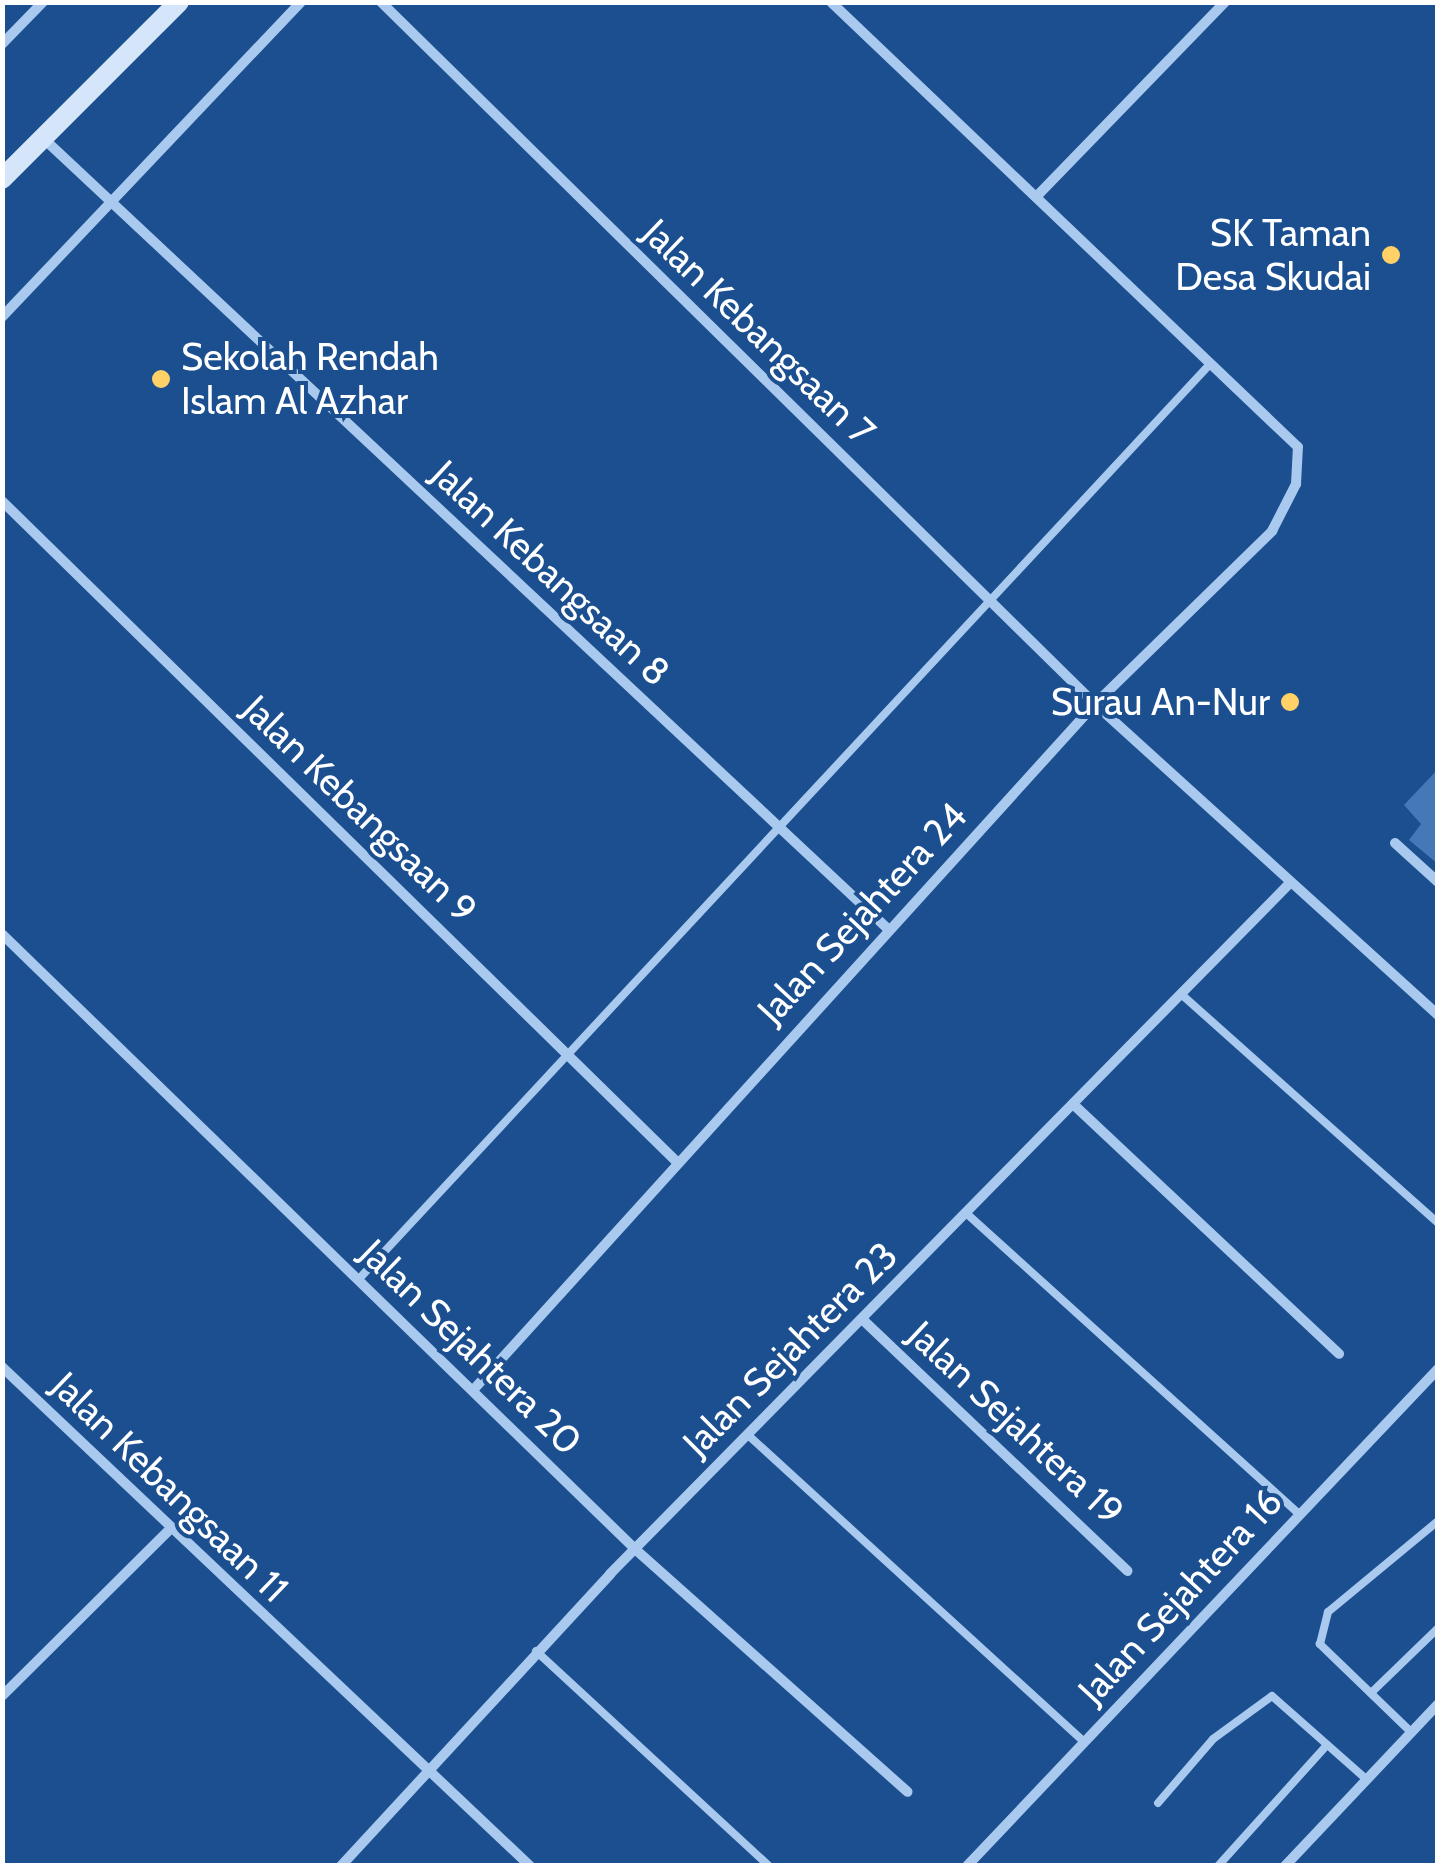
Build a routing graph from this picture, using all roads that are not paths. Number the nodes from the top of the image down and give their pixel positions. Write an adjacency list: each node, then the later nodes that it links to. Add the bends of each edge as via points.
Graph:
1 (43, 2): 7 (street)
2 (179, 2): 8 (street)
3 (301, 2): 11 (street)
4 (380, 2): 15 (street, Jalan Kebangsaan 7)
5 (831, 2): 10 (street)
6 (1225, 2): 10 (street)
7 (2, 44)
8 (43, 138): 9 (street); 11 (street, Jalan Kebangsaan 8)
9 (2, 179)
10 (1036, 197): 13 (street)
11 (112, 206): 12 (street); 17 (street, Jalan Kebangsaan 8)
12 (2, 317)
13 (1211, 362): 15 (lane); 16 (street, Jalan Sejahtera 24, via 1298,447 1296,484 1272,532)
14 (2, 501): 25 (street, Jalan Kebangsaan 9)
15 (990, 601): 16 (street, Jalan Kebangsaan 7); 17 (lane)
16 (1095, 704): 20 (street, Jalan Kebangsaan 7); 21 (street, Jalan Sejahtera 24)
17 (779, 827): 21 (street, Jalan Kebangsaan 8); 25 (lane)
18 (1395, 843): 19 (street)
19 (1438, 882)
20 (1290, 883): 23 (street, Jalan Sejahtera 23); 24 (street, Jalan Kebangsaan 7)
21 (888, 929): 27 (street, Jalan Sejahtera 24)
22 (2, 934): 30 (street, Jalan Sejahtera 20)
23 (1181, 994): 26 (street, Jalan Sejahtera 23); 29 (lane)
24 (1436, 1011)
25 (568, 1055): 27 (street, Jalan Kebangsaan 9); 30 (lane)
26 (1073, 1104): 28 (street, Jalan Sejahtera 23); 32 (street)
27 (675, 1160): 35 (street, Jalan Sejahtera 24)
28 (966, 1213): 31 (street, Jalan Sejahtera 23); 37 (lane)
29 (1438, 1222)
30 (358, 1280): 35 (street, Jalan Sejahtera 20)
31 (862, 1319): 36 (street, Jalan Sejahtera 23); 41 (street, Jalan Sejahtera 19)
32 (1339, 1354)
33 (2, 1368): 39 (street, Jalan Kebangsaan 11)
34 (1435, 1376): 37 (street, Jalan Sejahtera 16)
35 (475, 1388): 40 (street, Jalan Sejahtera 20)
36 (748, 1435): 40 (street, Jalan Sejahtera 23); 48 (lane)
37 (1298, 1513): 48 (street, Jalan Sejahtera 16)
38 (1438, 1521): 44 (lane, via 1328,1612 1320,1644)
39 (168, 1531): 45 (street); 50 (street, Jalan Kebangsaan 11)
40 (634, 1549): 43 (street, Jalan Sejahtera 23); 52 (street, Jalan Sejahtera 20)
41 (1128, 1570)
42 (1438, 1628): 44 (lane)
43 (536, 1651): 50 (street, Jalan Sejahtera 23); 56 (lane)
44 (1371, 1693): 47 (lane)
45 (2, 1696)
46 (1438, 1704): 47 (street)
47 (1411, 1732): 51 (street)
48 (1084, 1742): 57 (street, Jalan Sejahtera 16)
49 (1328, 1744): 51 (lane); 53 (lane, via 1272,1696 1213,1740); 58 (lane)
50 (427, 1771): 54 (street, Jalan Sejahtera 23); 55 (street, Jalan Kebangsaan 11)
51 (1366, 1779): 59 (street)
52 (908, 1792)
53 (1158, 1803)
54 (340, 1866)
55 (530, 1866)
56 (769, 1866)
57 (968, 1866)
58 (1218, 1866)
59 (1285, 1866)

